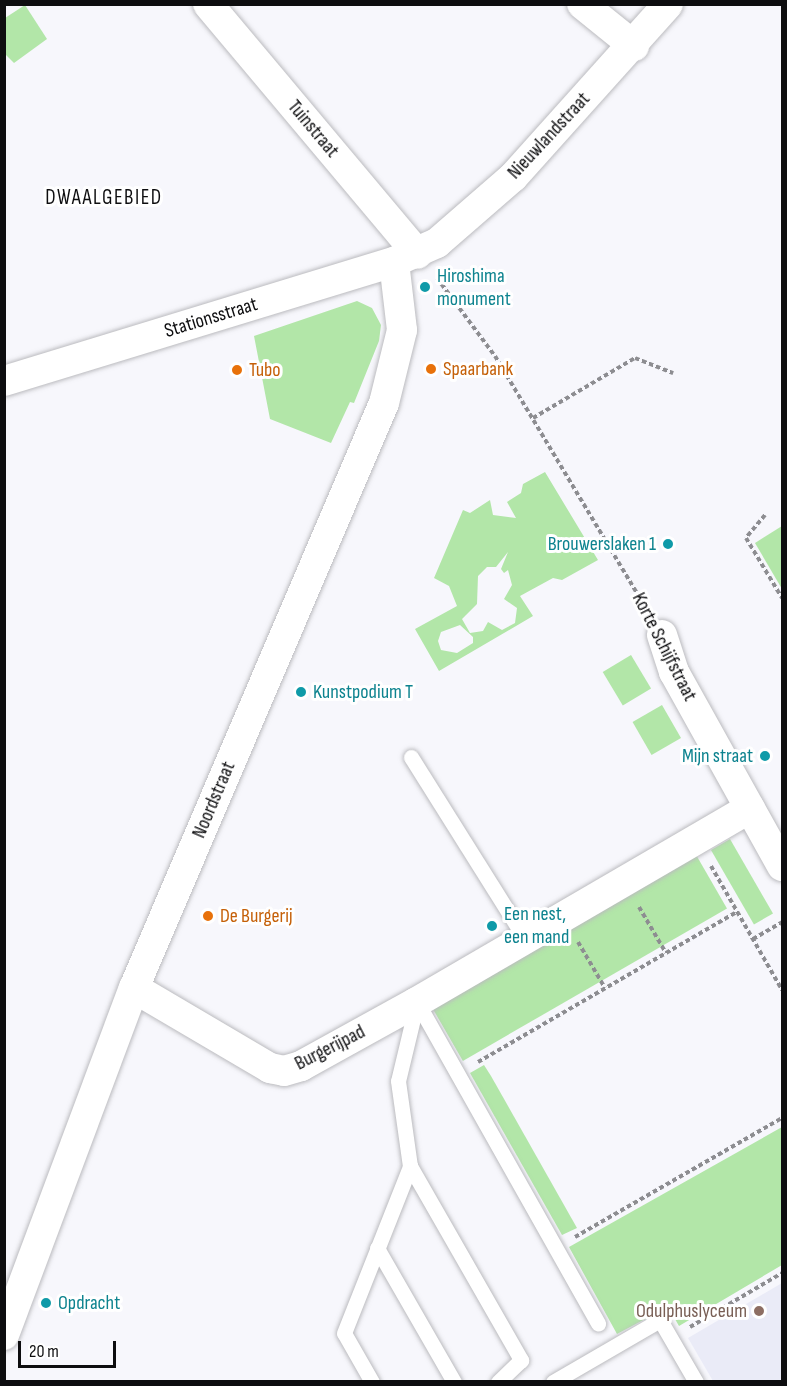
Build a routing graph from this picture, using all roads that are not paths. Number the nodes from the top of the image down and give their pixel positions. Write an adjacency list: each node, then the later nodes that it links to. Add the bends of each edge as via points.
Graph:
1 (208, 4): 5 (street, Tuinstraat)
2 (582, 4): 4 (street)
3 (668, 4): 4 (street, Nieuwlandstraat)
4 (634, 46): 5 (street, Nieuwlandstraat, via 513,177 454,230)
5 (406, 258): 6 (street, Stationsstraat); 12 (street, Noordstraat, via 402,330 384,403)
6 (4, 381)
7 (662, 635): 9 (street, Korte Schijfstraat, via 674,672)
8 (411, 757): 11 (lane)
9 (750, 808): 10 (street, Korte Schijfstraat); 11 (street, Burgerijpad)
10 (778, 847)
11 (526, 940): 13 (street, Burgerijpad)
12 (134, 988): 13 (street, Burgerijpad, via 270,1068 284,1071); 17 (street, Noordstraat)
13 (417, 1002): 14 (lane, via 398,1081); 16 (lane)
14 (410, 1166): 15 (lane); 20 (lane, via 521,1360)
15 (376, 1248): 18 (lane, via 344,1334); 19 (lane)
16 (598, 1323)
17 (4, 1335)
18 (372, 1382)
19 (454, 1382)
20 (498, 1382)
21 (553, 1382): 22 (lane, via 660,1320)
22 (696, 1382)

